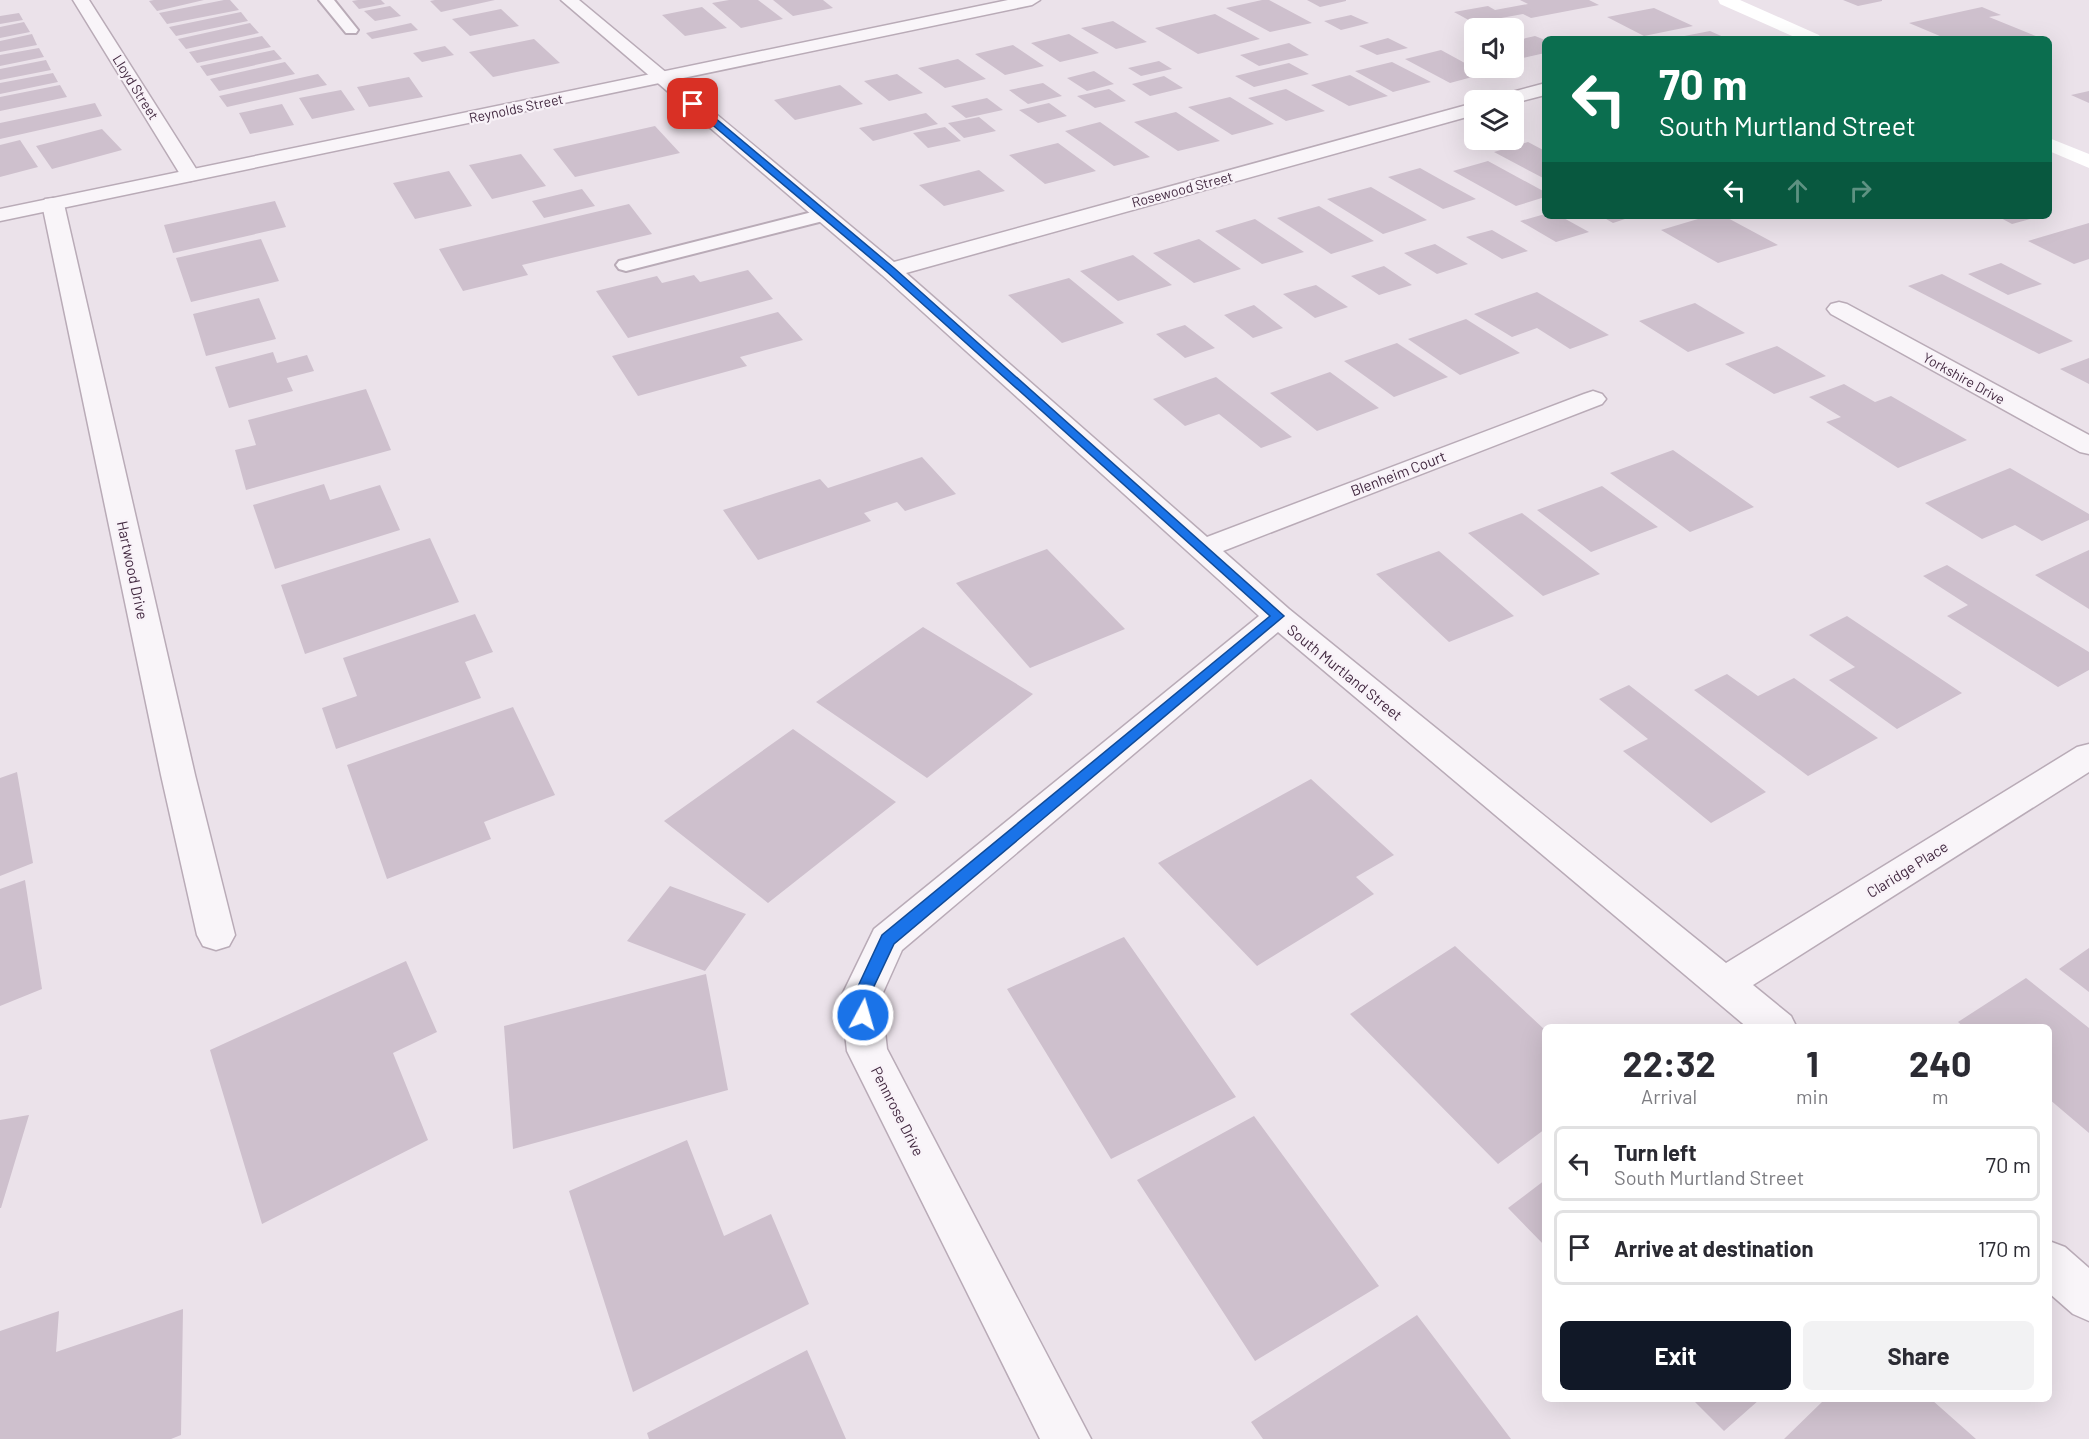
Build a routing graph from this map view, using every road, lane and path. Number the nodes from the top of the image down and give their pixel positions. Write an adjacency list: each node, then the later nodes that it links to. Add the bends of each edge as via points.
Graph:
1 (81, 0): 14 (street, Lloyd Street)
2 (326, 0): 6 (lane)
3 (569, 0): 8 (street, South Murtland Street)
4 (1032, 0): 8 (street, Reynolds Street)
5 (1726, 0): 7 (main road)
6 (351, 30)
7 (1806, 36)
8 (661, 78): 14 (street, Reynolds Street); 17 (street, South Murtland Street)
9 (1542, 90): 10 (street)
10 (1524, 95)
11 (1464, 112): 19 (street, Rosewood Street)
12 (2052, 145): 13 (main road)
13 (2089, 162)
14 (190, 175): 15 (street, Reynolds Street)
15 (53, 204): 16 (street, Reynolds Street); 26 (street, Hartwood Drive)
16 (0, 215)
17 (824, 215): 18 (lane); 19 (street, South Murtland Street)
18 (626, 265)
19 (890, 270): 23 (street, South Murtland Street)
20 (1839, 309): 22 (street, Yorkshire Drive)
21 (1593, 399): 23 (street, Blenheim Court)
22 (2089, 446)
23 (1204, 548): 24 (street, South Murtland Street)
24 (1278, 616): 27 (street, South Murtland Street); 31 (street, Pennrose Drive, via 888,940 861,997 867,1051)
25 (2089, 756): 27 (street, Claridge Place)
26 (216, 935)
27 (1725, 983): 28 (street, South Murtland Street)
28 (1772, 1024)
29 (2052, 1266): 30 (street)
30 (2089, 1298)
31 (1066, 1439)

